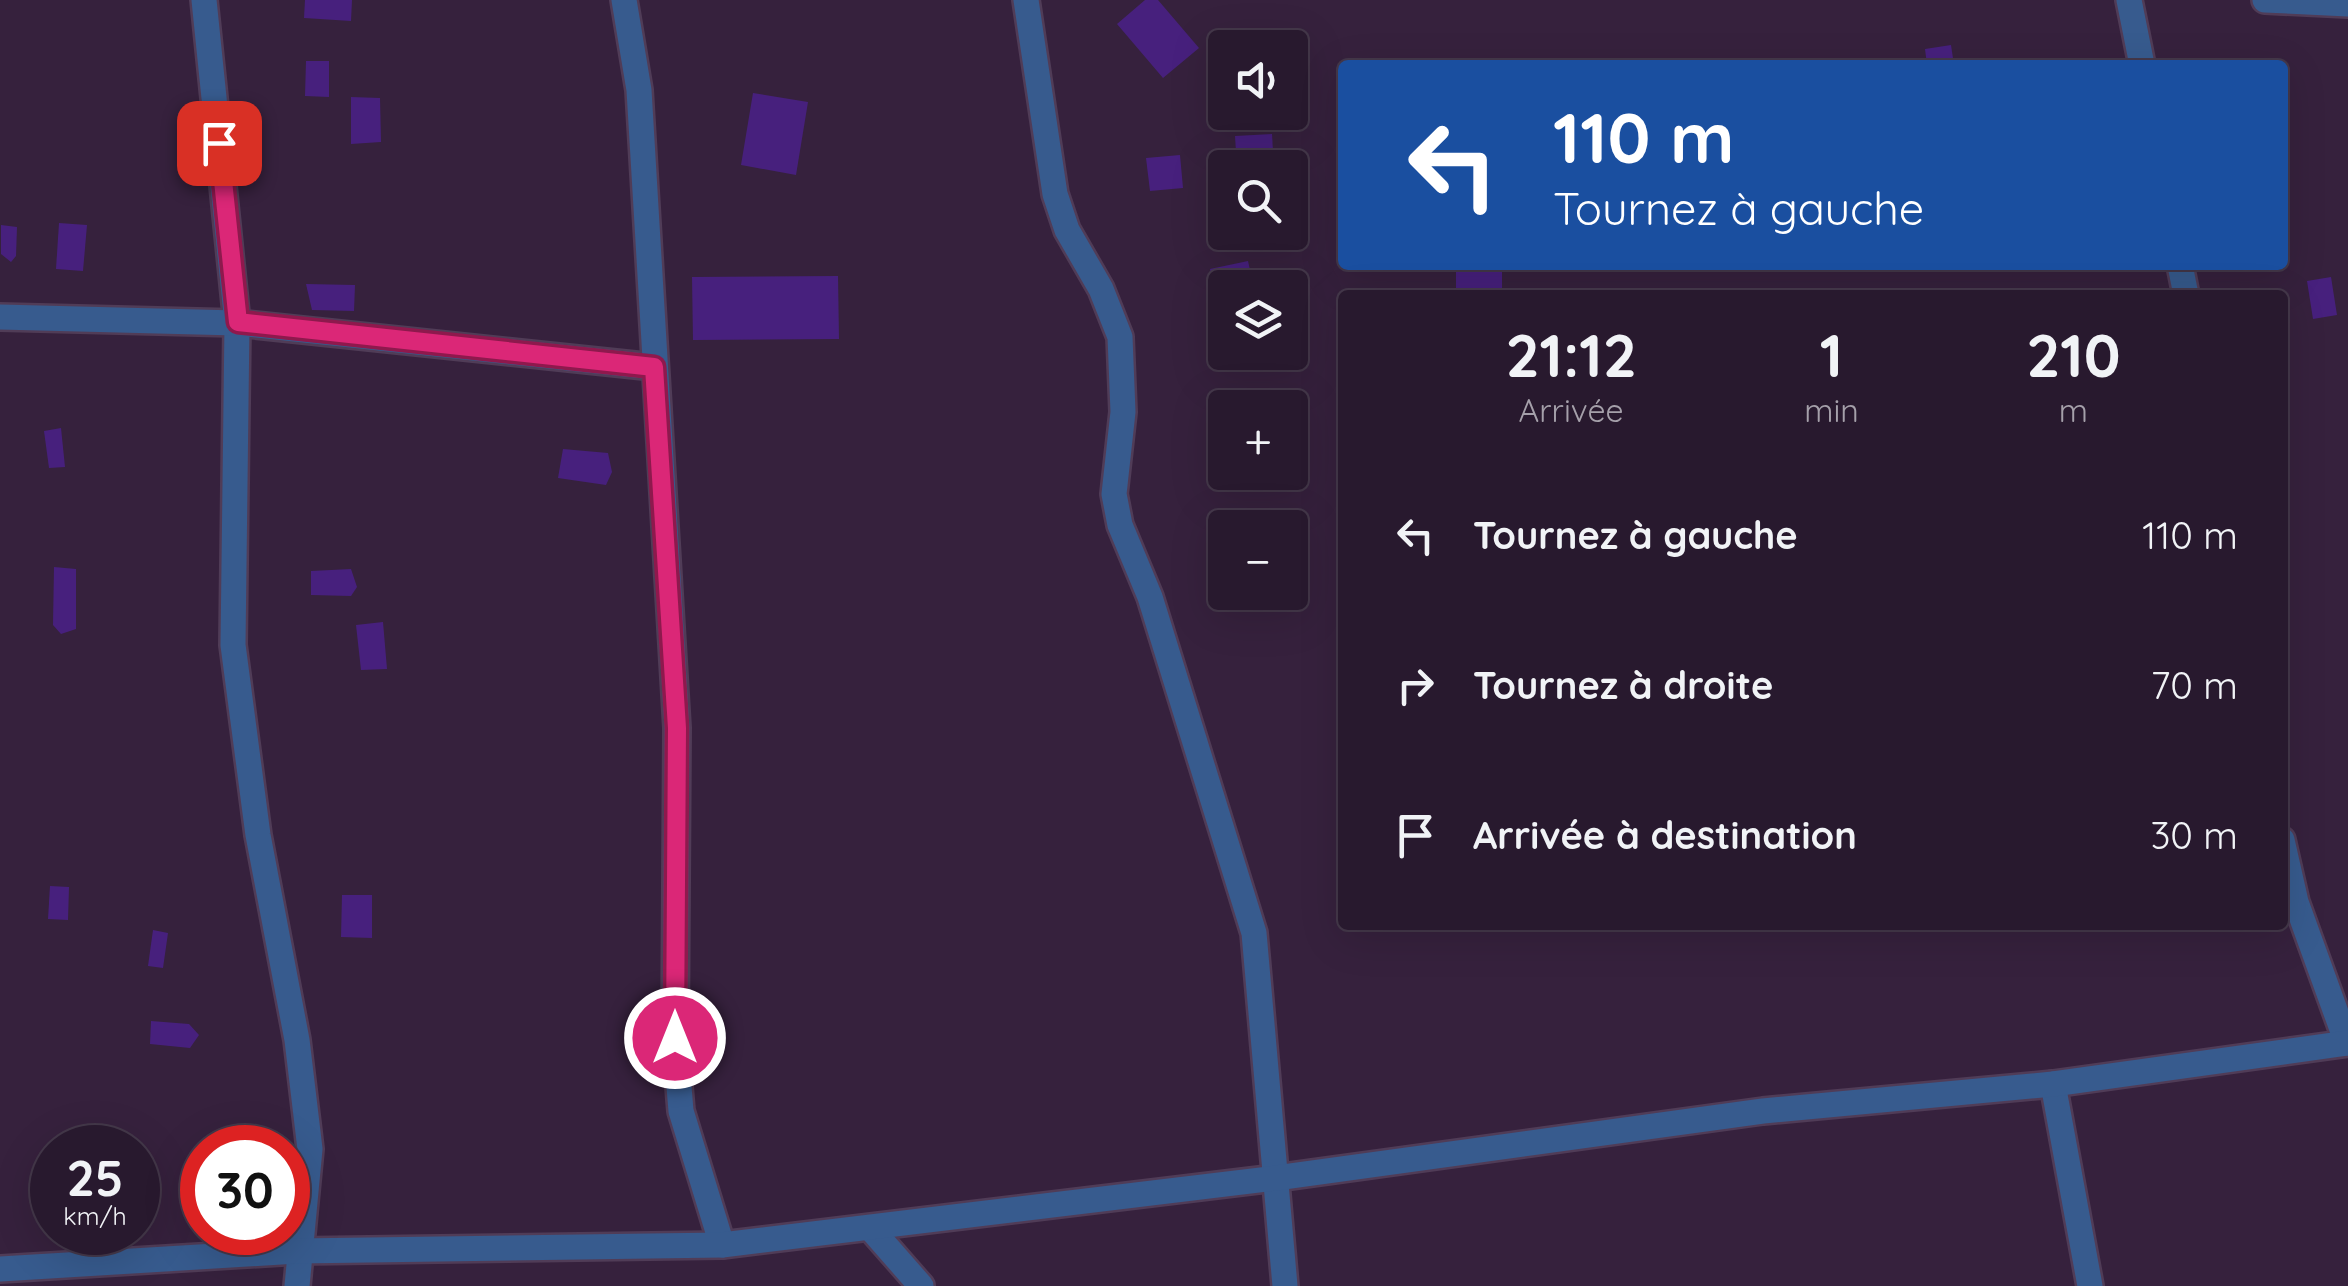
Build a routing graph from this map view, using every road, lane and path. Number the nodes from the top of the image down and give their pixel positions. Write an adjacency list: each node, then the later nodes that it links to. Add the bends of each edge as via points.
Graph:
1 (204, 0): 9 (street)
2 (624, 0): 10 (street, via 639,90)
3 (1026, 0): 15 (street, via 1055,194 1120,338 1124,412 1114,494 1120,526 1150,597 1254,934)
4 (2129, 0): 7 (street)
5 (2264, 0): 6 (street)
6 (2348, 4)
7 (2141, 60)
8 (0, 317): 9 (street)
9 (238, 322): 10 (street); 14 (street, via 233,645)
10 (654, 367): 17 (street, via 677,728 680,1111)
11 (2288, 867): 12 (street)
12 (2348, 1043): 13 (street)
13 (2053, 1084): 15 (street, via 1763,1112); 25 (street)
14 (307, 1125)
15 (1276, 1178): 16 (street); 24 (street)
16 (872, 1230): 17 (street); 23 (street)
17 (722, 1246): 18 (street)
18 (310, 1251)
19 (231, 1255): 21 (street)
20 (297, 1255): 22 (street)
21 (0, 1269)
22 (297, 1286)
23 (921, 1286)
24 (1285, 1286)
25 (2090, 1286)

